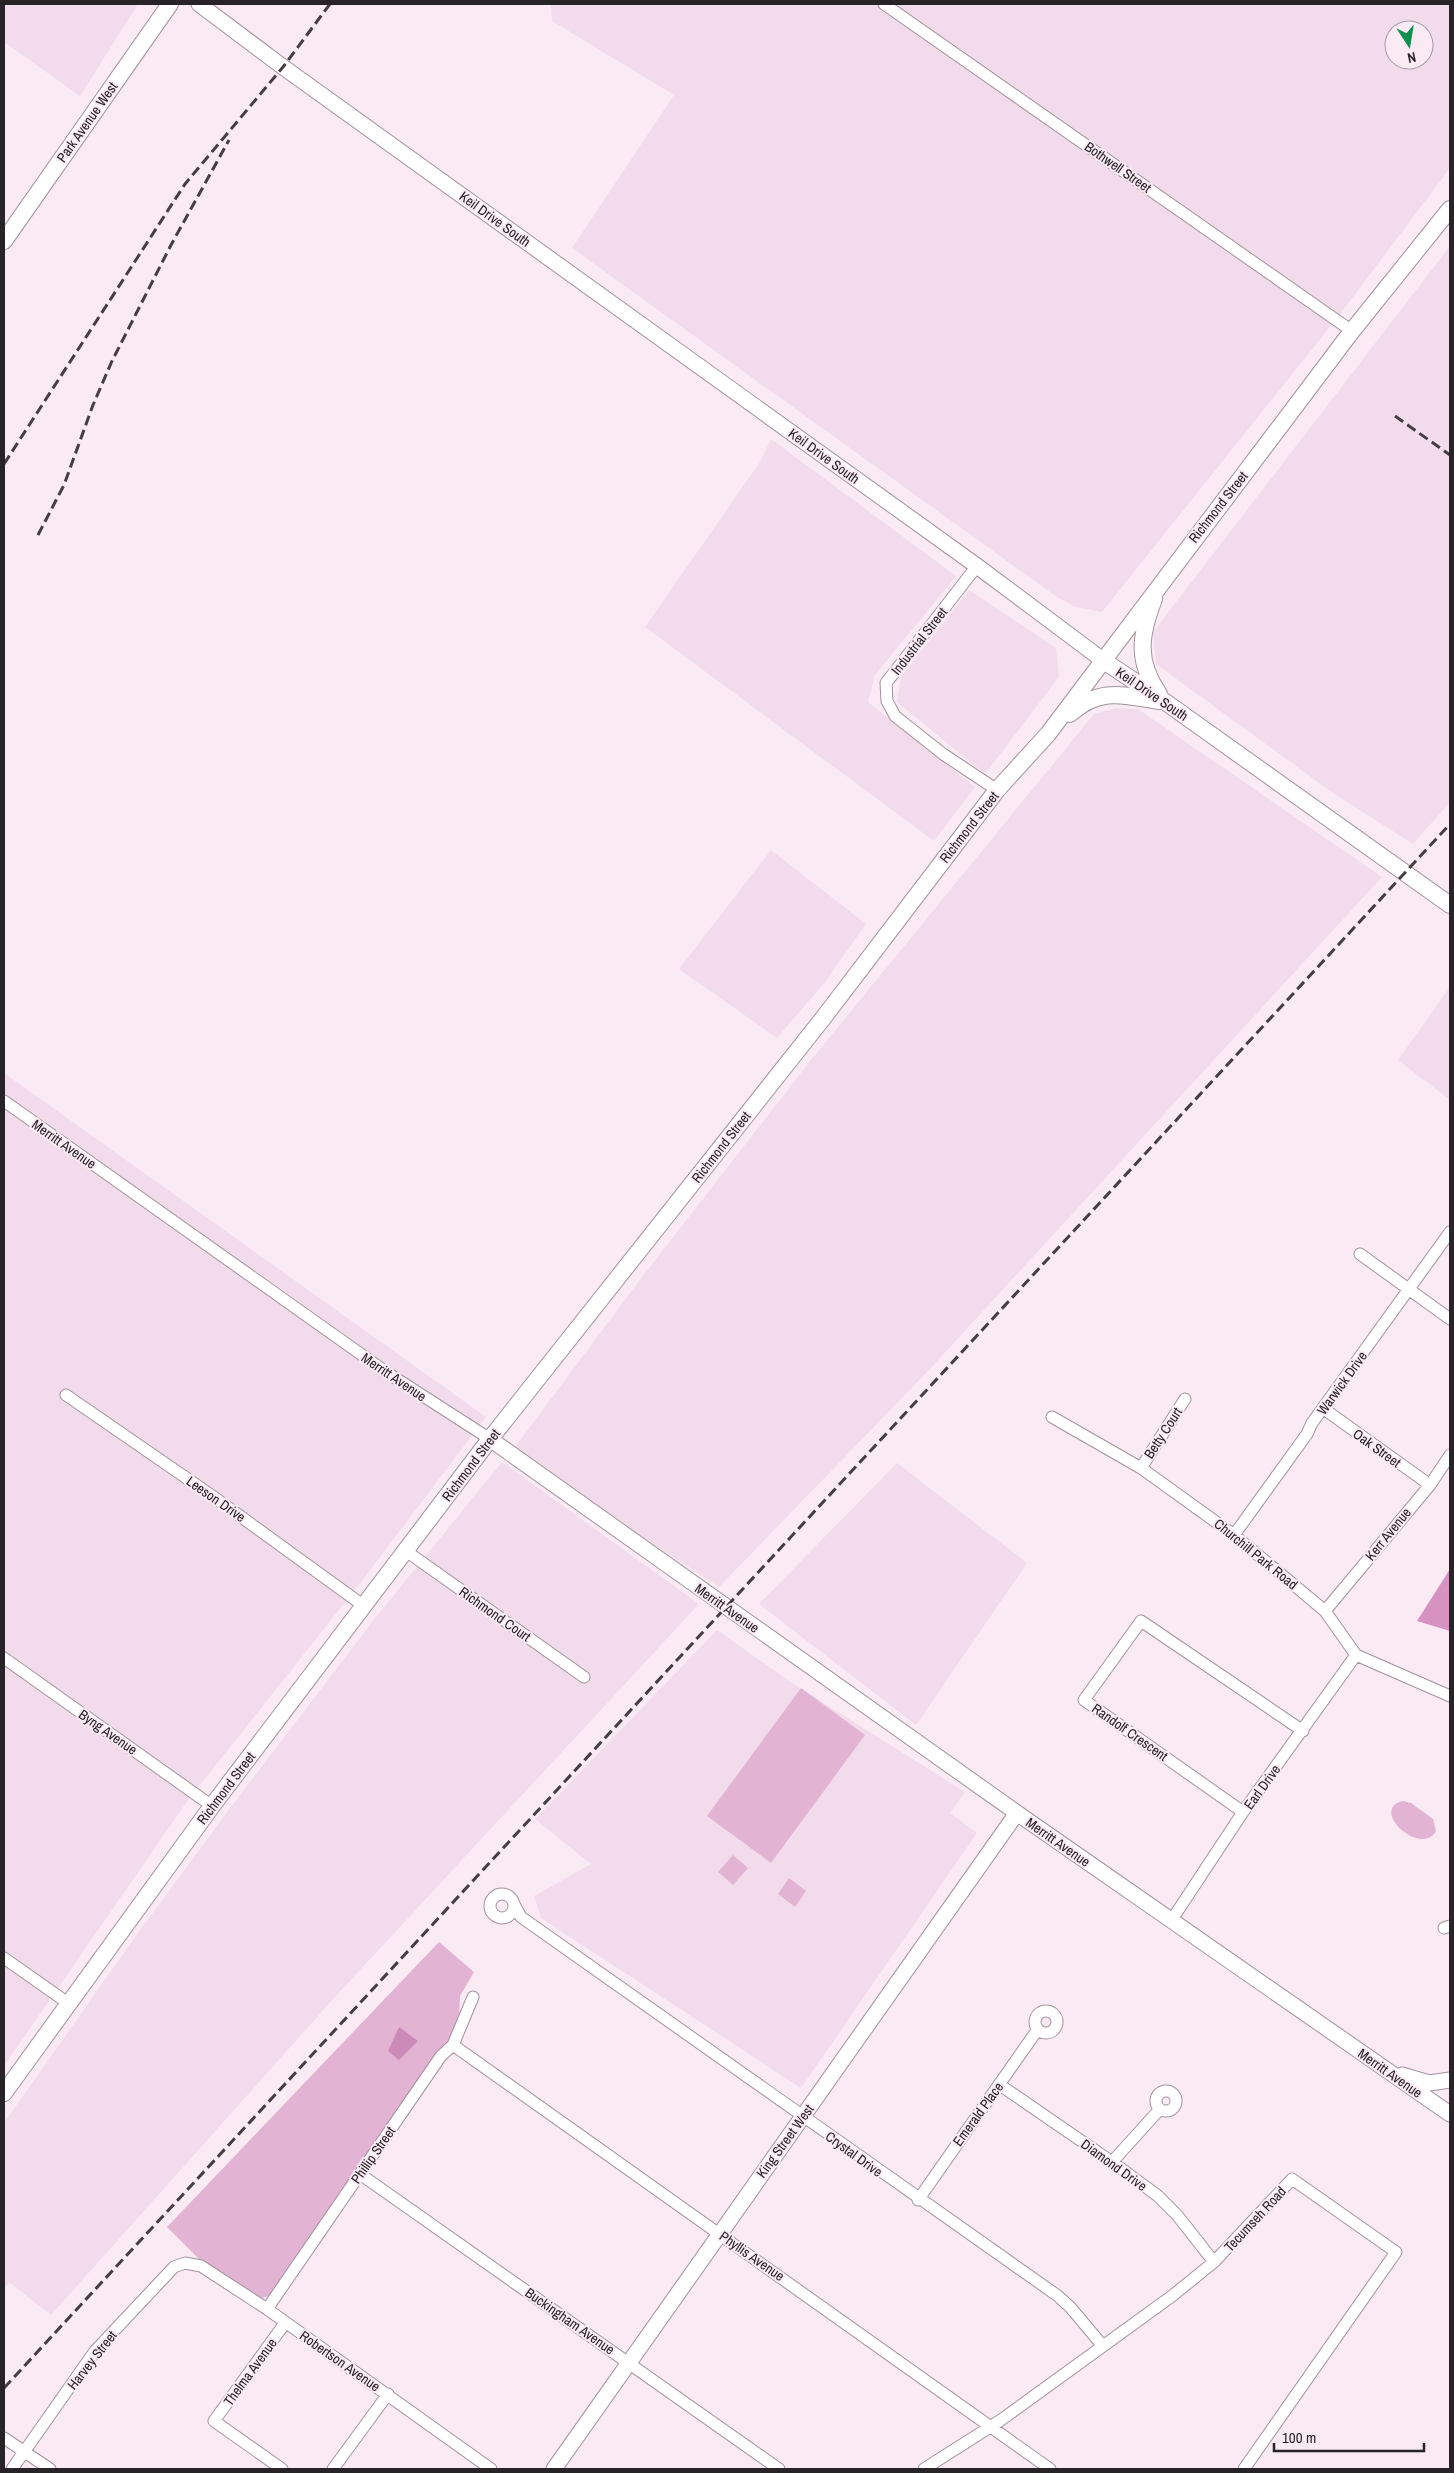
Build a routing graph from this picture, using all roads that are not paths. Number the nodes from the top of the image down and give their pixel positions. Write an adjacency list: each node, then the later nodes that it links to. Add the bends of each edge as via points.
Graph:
1 (170, 4): 5 (main road, Park Avenue West)
2 (199, 4): 7 (street, Keil Drive South)
3 (884, 4): 6 (street, Bothwell Street)
4 (1450, 209): 6 (main road, Richmond Street)
5 (4, 241)
6 (1352, 331): 8 (main road, Richmond Street)
7 (977, 566): 9 (street, Keil Drive South); 12 (street, Industrial Street, via 886,683 887,701 895,716 943,754)
8 (1160, 583): 9 (main road, Richmond Street); 10 (main road, via 1148,613 1141,646 1148,677)
9 (1104, 661): 10 (main road, Keil Drive South); 11 (main road, Richmond Street)
10 (1164, 701): 11 (main road, via 1106,694 1082,703); 13 (main road, Keil Drive South)
11 (1048, 734): 12 (main road, Richmond Street)
12 (997, 790): 23 (main road, Richmond Street, via 814,1030)
13 (1450, 906)
14 (4, 1101): 23 (street, Merritt Avenue, via 378,1367)
15 (1450, 1232): 17 (street, Warwick Drive)
16 (1360, 1254): 17 (street)
17 (1409, 1290): 18 (street); 21 (street, Warwick Drive)
18 (1450, 1319)
19 (66, 1394): 29 (street, Leeson Drive)
20 (1185, 1399): 25 (street, Betty Court)
21 (1324, 1409): 26 (street, Oak Street); 27 (street, Warwick Drive)
22 (1052, 1417): 25 (street, Churchill Park Road)
23 (490, 1439): 28 (main road, Richmond Street); 38 (street, Merritt Avenue)
24 (1450, 1455): 26 (street, Kerr Avenue)
25 (1141, 1468): 27 (street, Churchill Park Road)
26 (1430, 1485): 30 (street, Kerr Avenue)
27 (1234, 1536): 30 (street, Churchill Park Road)
28 (406, 1551): 29 (main road, Richmond Street); 33 (street, Richmond Court)
29 (364, 1606): 36 (main road, Richmond Street)
30 (1325, 1611): 31 (street, Churchill Park Road)
31 (1356, 1655): 34 (street); 35 (street, Earl Drive)
32 (4, 1658): 36 (street, Byng Avenue)
33 (584, 1677)
34 (1450, 1696)
35 (1303, 1732): 37 (street, Earl Drive); 37 (street, Randolf Crescent, via 1141,1621 1084,1700)
36 (212, 1806): 45 (main road, Richmond Street)
37 (1243, 1812): 42 (street, Earl Drive)
38 (1016, 1813): 42 (street, Merritt Avenue); 54 (street, King Street West)
39 (514, 1904): 40 (street, via 512,1913); 40 (street, via 507,1894 493,1899 493,1913); 41 (street, Crystal Drive)
40 (504, 1918): 41 (street)
41 (524, 1919): 54 (street, Crystal Drive)
42 (1172, 1921): 48 (street, Merritt Avenue)
43 (4, 1958): 45 (street)
44 (473, 1997): 47 (street, Phillip Street)
45 (68, 2003): 51 (main road, Richmond Street)
46 (1038, 2028): 50 (street, Emerald Place)
47 (453, 2045): 56 (street, Phillip Street, via 441,2056); 58 (street, Phyllis Avenue)
48 (1382, 2067): 49 (street, via 1419,2082); 53 (street, Merritt Avenue)
49 (1450, 2080)
50 (1000, 2085): 55 (street, Diamond Drive); 57 (street, Emerald Place)
51 (4, 2093)
52 (1160, 2109): 55 (street)
53 (1450, 2114)
54 (803, 2118): 57 (street, Crystal Drive); 58 (street, King Street West)
55 (1112, 2162): 59 (street, Diamond Drive, via 1158,2196)
56 (360, 2174): 61 (street, Phillip Street); 64 (street, Buckingham Avenue)
57 (918, 2200): 63 (street, Crystal Drive, via 1064,2302 1086,2323)
58 (720, 2234): 64 (street, King Street West); 66 (street, Phyllis Avenue)
59 (1214, 2262): 63 (street, Tecumseh Road); 78 (street, Tecumseh Road, via 1292,2179 1396,2252)
60 (184, 2263): 61 (street, Robertson Avenue, via 202,2266); 68 (street, Harvey Street, via 174,2267 95,2351)
61 (267, 2309): 62 (street, Robertson Avenue)
62 (286, 2323): 65 (street, Robertson Avenue); 71 (street, Thelma Avenue, via 214,2421)
63 (1102, 2345): 66 (street, Tecumseh Road)
64 (629, 2363): 74 (street, King Street West); 75 (street, Buckingham Avenue)
65 (388, 2394): 72 (street); 73 (street, Robertson Avenue)
66 (991, 2426): 76 (street, Tecumseh Road); 77 (street, Phyllis Avenue)
67 (4, 2438): 68 (street)
68 (24, 2452): 69 (street, Harvey Street); 70 (street)
69 (12, 2469)
70 (50, 2469)
71 (282, 2469)
72 (333, 2469)
73 (491, 2469)
74 (554, 2469)
75 (779, 2469)
76 (924, 2469)
77 (1050, 2469)
78 (1244, 2469)

